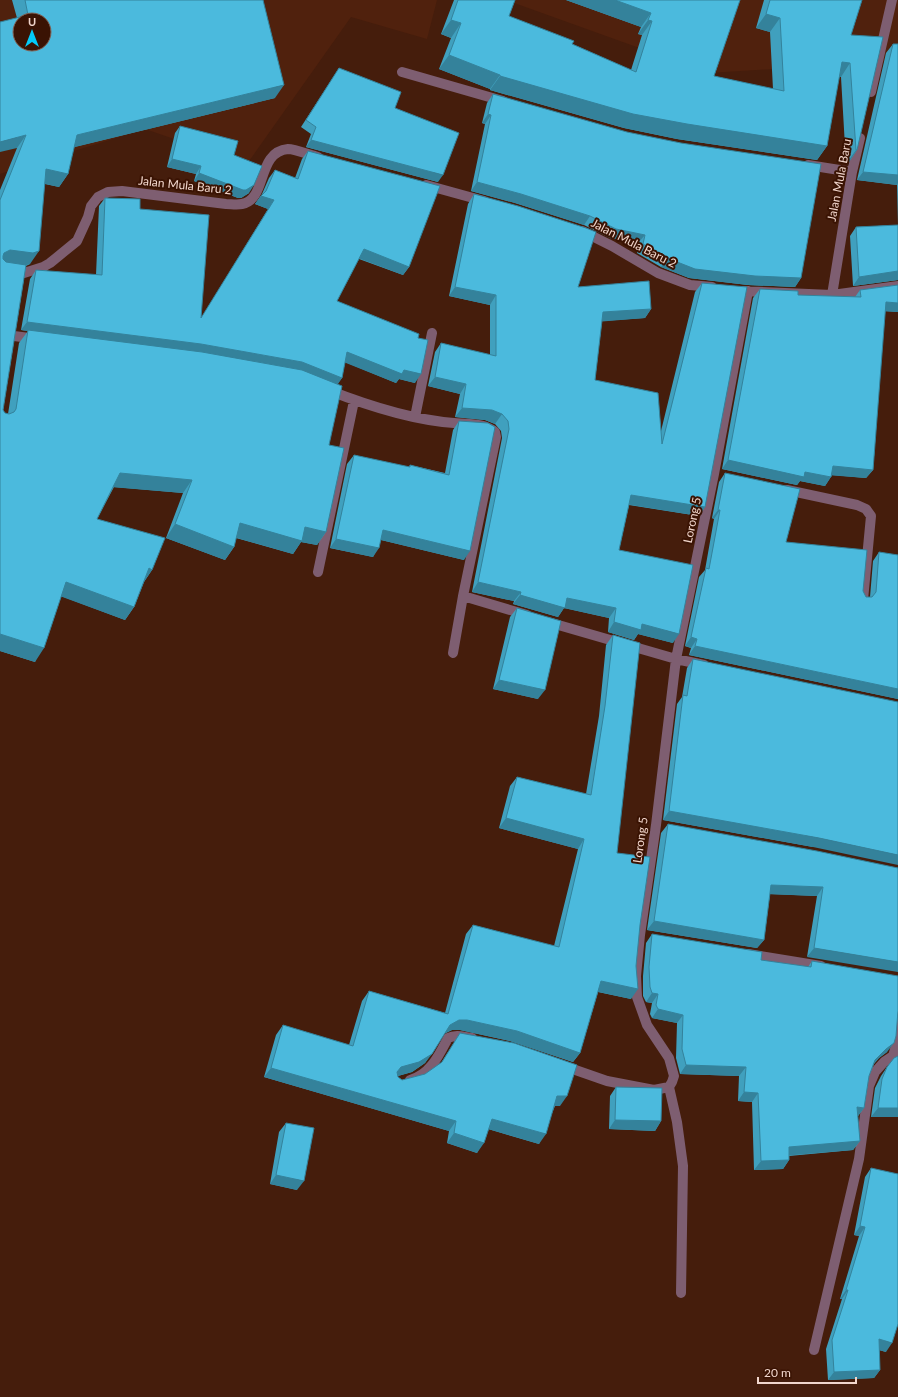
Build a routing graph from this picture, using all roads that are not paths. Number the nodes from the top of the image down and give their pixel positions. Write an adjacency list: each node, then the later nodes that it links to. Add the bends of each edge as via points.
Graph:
1 (892, 0): 4 (street)
2 (402, 72): 3 (street)
3 (516, 104)
4 (868, 104)
5 (862, 127): 8 (street, Jalan Mula Baru)
6 (327, 159): 12 (street, Jalan Mula Baru 2, via 289,149 276,153 269,161 254,197 242,204 122,191 108,192 98,197 91,206 77,240 50,263 23,277)
7 (797, 163): 8 (street)
8 (852, 172): 17 (street, Jalan Mula Baru)
9 (420, 184): 10 (street)
10 (497, 204)
11 (575, 229): 14 (street, Jalan Mula Baru 2, via 612,246 658,273 690,285)
12 (0, 270)
13 (898, 286): 17 (street)
14 (719, 288)
15 (733, 290): 16 (street)
16 (748, 292): 17 (street); 29 (street, Lorong 5, via 718,475)
17 (832, 295)
18 (432, 333): 23 (street)
19 (14, 336): 20 (street)
20 (45, 340)
21 (321, 387): 22 (street)
22 (354, 401): 23 (street); 25 (street)
23 (415, 417): 26 (street, via 445,423 483,426 495,432)
24 (774, 487): 27 (street, via 866,509 871,516)
25 (318, 572)
26 (463, 596): 28 (street); 29 (street)
27 (863, 600)
28 (453, 653)
29 (676, 659): 30 (street); 37 (street, Lorong 5, via 660,826 636,976 637,997 647,1025 669,1058 674,1076)
30 (714, 667)
31 (742, 953): 32 (street)
32 (828, 967)
33 (898, 1021): 39 (street, via 893,1056 875,1072 869,1086 859,1159)
34 (483, 1041): 36 (street, via 459,1036 448,1038 430,1068 415,1078)
35 (557, 1064): 37 (street, via 607,1081 654,1090)
36 (402, 1082)
37 (669, 1087): 38 (street, via 683,1166)
38 (681, 1293)
39 (814, 1350)

